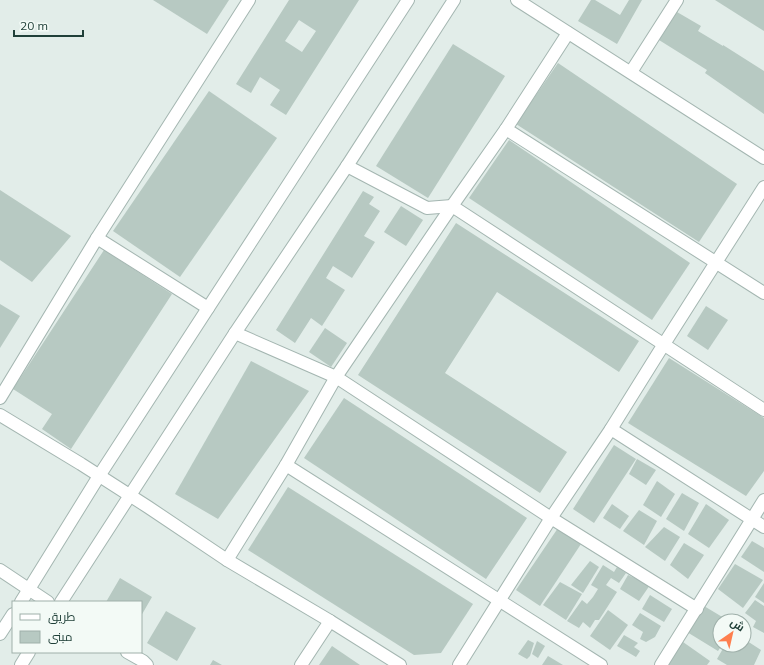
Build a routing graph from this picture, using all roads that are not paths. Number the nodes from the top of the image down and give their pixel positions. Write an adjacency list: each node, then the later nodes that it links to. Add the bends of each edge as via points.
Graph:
1 (249, 0): 13 (street)
2 (408, 0): 16 (street)
3 (454, 0): 10 (street)
4 (517, 0): 6 (street)
5 (677, 0): 7 (street)
6 (568, 33): 7 (street); 8 (street)
7 (631, 72): 9 (street)
8 (506, 129): 12 (street); 14 (street)
9 (764, 158)
10 (347, 166): 12 (street, via 427,208); 17 (street)
11 (764, 187): 14 (street)
12 (452, 206): 18 (street); 19 (street)
13 (97, 238): 16 (street); 20 (street)
14 (716, 262): 15 (street); 18 (street)
15 (764, 293)
16 (208, 308): 25 (street)
17 (235, 333): 19 (street); 26 (street)
18 (664, 344): 21 (street); 23 (street)
19 (336, 377): 24 (street); 28 (street)
20 (0, 398)
21 (764, 410)
22 (0, 415): 25 (street)
23 (611, 430): 28 (street); 29 (street)
24 (286, 465): 31 (street); 34 (street)
25 (99, 476): 26 (street); 33 (street)
26 (130, 496): 31 (street); 37 (street)
27 (764, 500): 29 (street)
28 (551, 518): 34 (street); 38 (street)
29 (752, 520): 30 (street); 38 (street)
30 (764, 527)
31 (227, 560): 40 (street)
32 (0, 570): 33 (street)
33 (29, 589): 35 (street); 36 (street)
34 (500, 600): 48 (street); 49 (street)
35 (22, 601)
36 (47, 601)
37 (62, 601)
38 (697, 609): 50 (street)
39 (12, 616): 41 (street)
40 (330, 621): 46 (street); 47 (street)
41 (0, 634)
42 (28, 653): 44 (street)
43 (129, 653): 45 (street)
44 (21, 665)
45 (147, 665)
46 (301, 665)
47 (400, 665)
48 (459, 665)
49 (601, 665)
50 (662, 665)

